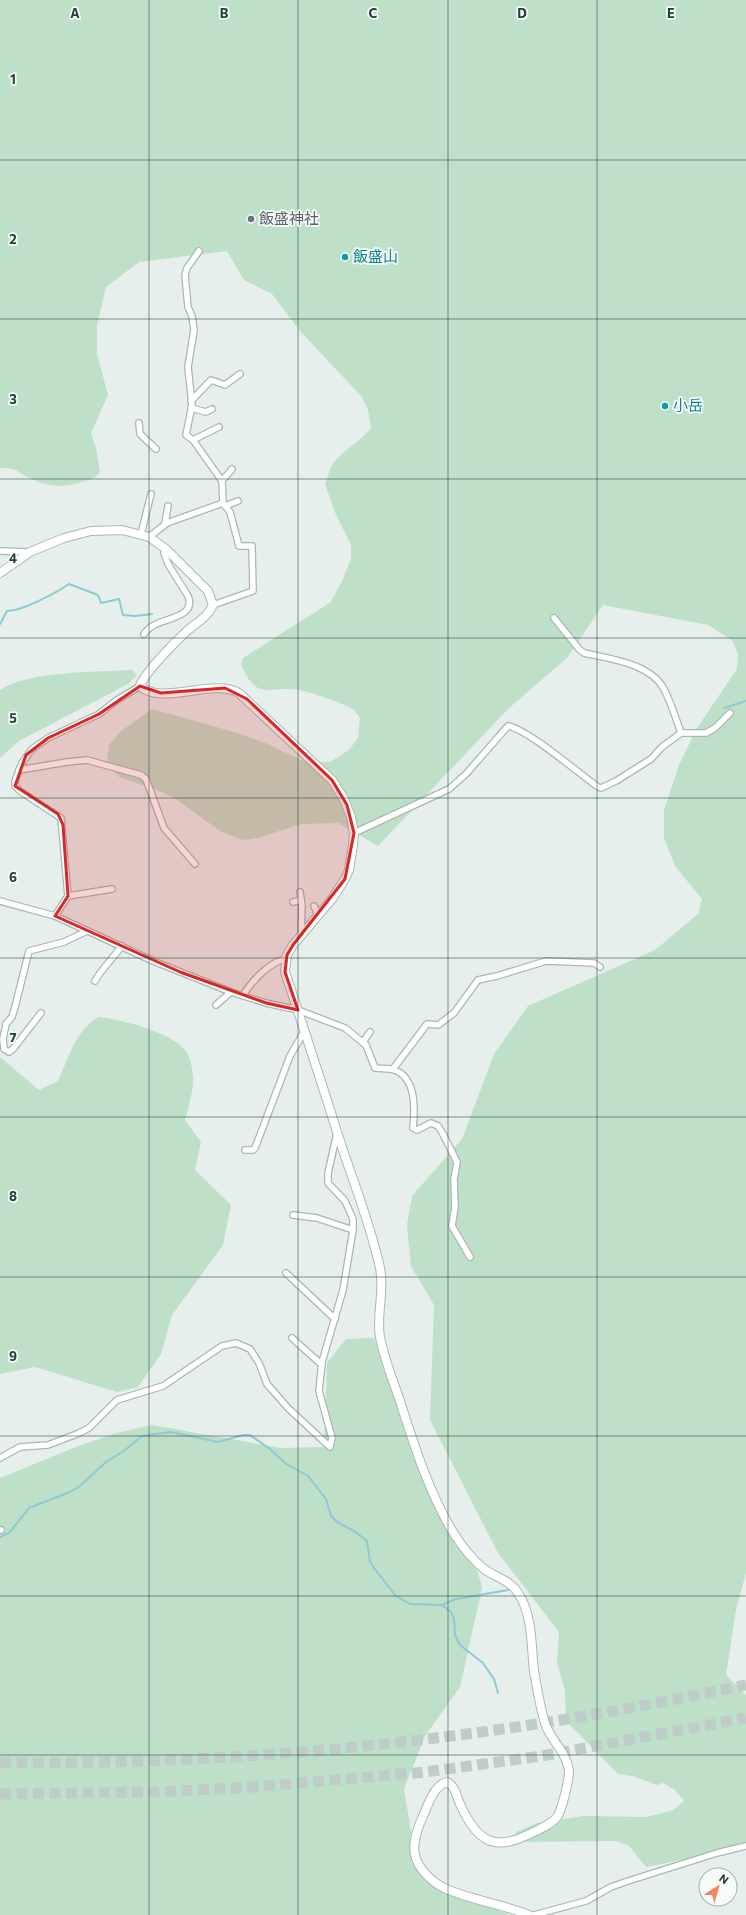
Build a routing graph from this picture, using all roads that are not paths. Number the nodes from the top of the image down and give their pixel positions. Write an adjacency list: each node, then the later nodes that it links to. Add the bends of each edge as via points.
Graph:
1 (199, 251): 3 (street, via 187,268 186,275 188,307 194,330 188,367)
2 (240, 374): 3 (street, via 225,385 211,380)
3 (191, 401): 4 (street)
4 (191, 408): 5 (street, via 206,412); 8 (street, via 186,435)
5 (212, 409)
6 (138, 423): 9 (street, via 140,434)
7 (219, 427): 8 (street)
8 (193, 440): 11 (street)
9 (156, 449)
10 (232, 469): 11 (street)
11 (222, 482): 14 (street)
12 (152, 494): 17 (street)
13 (238, 501): 14 (street)
14 (224, 504): 16 (street); 22 (street, via 230,512 239,546 252,546 253,591)
15 (168, 506): 16 (street)
16 (165, 524): 17 (street)
17 (145, 536): 18 (street); 20 (street, via 112,529 92,531 64,538)
18 (166, 549): 22 (street, via 208,591); 24 (street, via 164,553 168,564 188,596 189,606 181,615 151,626)
19 (0, 551): 20 (street)
20 (30, 552): 21 (street)
21 (0, 573)
22 (213, 605): 25 (street, via 206,617 187,632 146,676)
23 (554, 618): 27 (street, via 584,653 625,663 643,670 657,681 663,688)
24 (144, 634)
25 (140, 686): 28 (street, via 99,714 48,738 32,749); 29 (street, via 155,693 225,688 239,693 332,780 347,805)
26 (730, 714): 27 (street, via 706,733)
27 (681, 733): 29 (street, via 651,759 601,788 528,735 508,726 466,774 449,789)
28 (19, 770): 30 (street, via 86,760 141,775 146,779 164,828); 33 (street, via 15,786 61,818)
29 (354, 833): 38 (street, via 352,858 347,876)
30 (195, 864)
31 (112, 889): 33 (street)
32 (300, 892): 34 (street)
33 (68, 896): 39 (street)
34 (301, 900): 36 (street); 41 (street)
35 (0, 901): 39 (street)
36 (293, 902)
37 (314, 906): 38 (street)
38 (318, 915): 41 (street)
39 (55, 916): 40 (street)
40 (87, 930): 42 (street); 50 (street, via 64,942 29,951 12,1017 6,1024 2,1039 8,1052 13,1050)
41 (301, 934): 43 (street)
42 (122, 946): 45 (street); 46 (street)
43 (287, 958): 47 (street, via 276,962 258,976); 49 (street, via 285,972)
44 (600, 967): 54 (street, via 594,963 546,961 478,980 454,1013 438,1025 427,1024)
45 (95, 981)
46 (231, 992): 47 (street); 48 (street)
47 (243, 995): 49 (street)
48 (216, 1005)
49 (298, 1010): 51 (street); 53 (street, via 345,1028)
50 (41, 1013)
51 (304, 1032): 55 (street, via 334,1117); 56 (street, via 290,1056 255,1148)
52 (370, 1032): 53 (street)
53 (363, 1042): 54 (street, via 369,1049 375,1068)
54 (393, 1069): 59 (street, via 406,1078 412,1092 413,1128 417,1130 434,1124 453,1152 457,1162 452,1226)
55 (337, 1133): 58 (street, via 328,1183 345,1201 353,1219); 66 (street, via 368,1221 380,1270 380,1334 388,1368 406,1421 424,1469 453,1532 473,1559 509,1583 519,1594 527,1613 534,1674 545,1722 567,1762 569,1772 557,1818 513,1842 501,1844 483,1838 472,1827 453,1786 447,1782 442,1783 418,1827 414,1853 417,1862 426,1873 444,1887)
56 (245, 1150)
57 (293, 1215): 58 (street, via 317,1218)
58 (353, 1230): 61 (street, via 343,1290)
59 (470, 1257)
60 (286, 1273): 61 (street)
61 (335, 1319): 63 (street)
62 (292, 1338): 63 (street)
63 (322, 1365): 64 (street, via 319,1391 332,1438 330,1447 288,1408 267,1384 250,1349 236,1343 222,1346 163,1386 117,1400 89,1428 78,1434 48,1445 25,1446)
64 (0, 1458)
65 (746, 1846): 67 (street, via 628,1881 586,1901)
66 (529, 1915)
67 (534, 1915)

